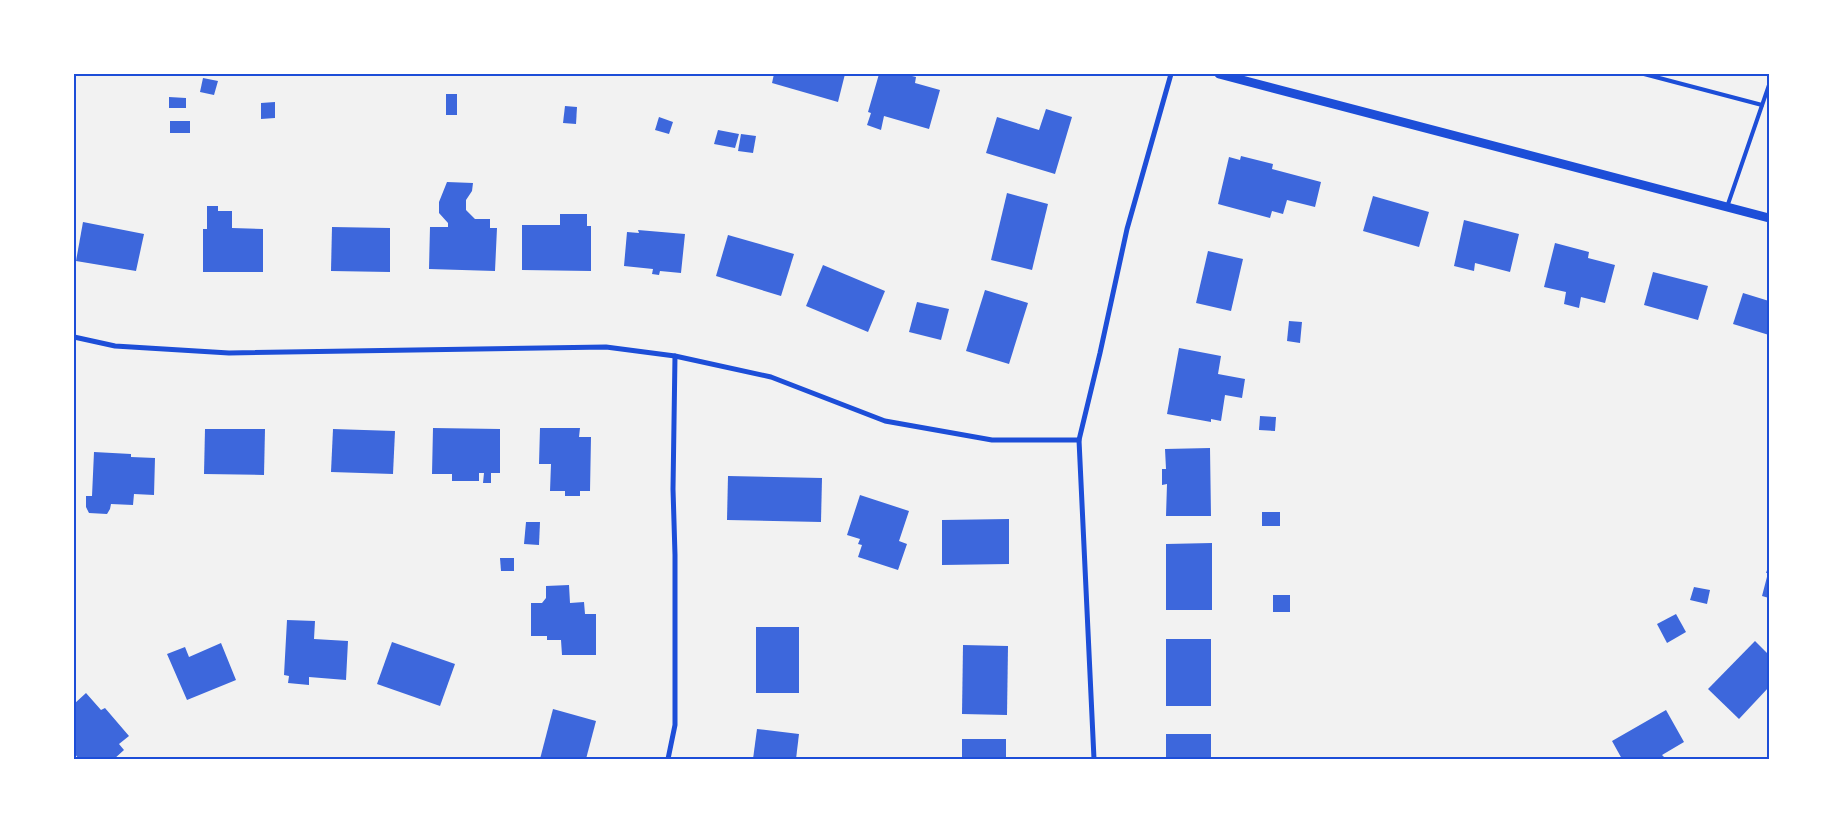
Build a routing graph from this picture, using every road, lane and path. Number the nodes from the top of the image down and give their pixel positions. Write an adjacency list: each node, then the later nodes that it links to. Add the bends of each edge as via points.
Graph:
1 (1172, 74): 10 (street, via 1127,229)
2 (1219, 74): 6 (street)
3 (1644, 74): 5 (lane)
4 (1769, 84): 5 (lane)
5 (1762, 105): 6 (lane)
6 (1727, 207): 7 (street)
7 (1769, 218)
8 (74, 337): 9 (street, via 115,346 229,353 606,347)
9 (675, 356): 10 (street, via 771,377 885,421 992,440); 11 (street, via 676,725)
10 (1079, 440): 12 (street)
11 (668, 759)
12 (1094, 759)

